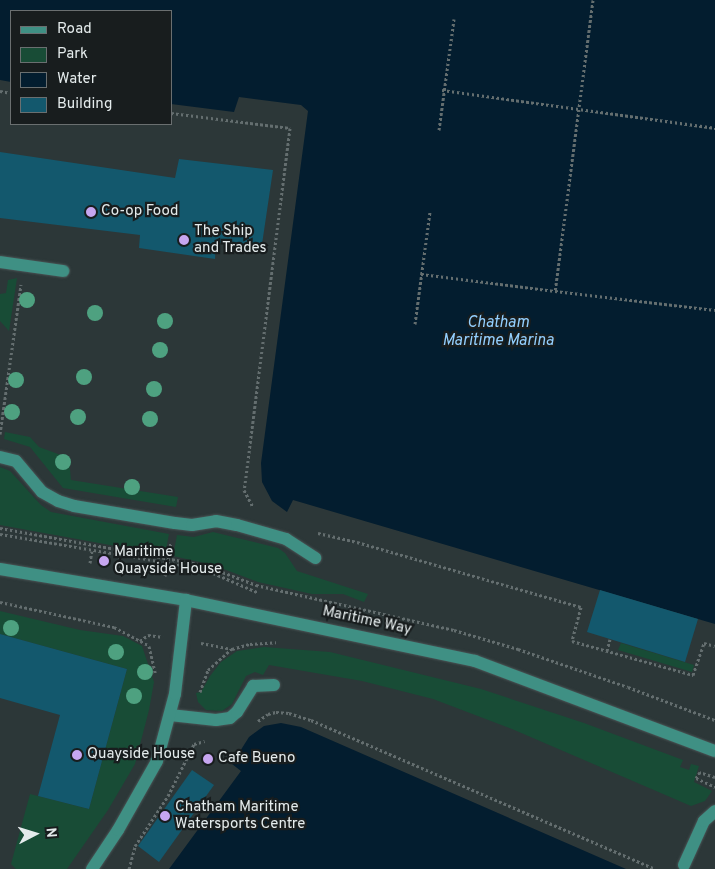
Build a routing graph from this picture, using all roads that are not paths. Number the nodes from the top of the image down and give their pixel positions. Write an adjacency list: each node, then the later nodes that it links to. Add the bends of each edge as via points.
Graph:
1 (0, 262): 2 (street)
2 (63, 271)
3 (0, 457): 4 (street, via 16,461 42,492 58,501 175,523 192,525 216,521 237,525 286,539)
4 (315, 558)
5 (0, 569): 6 (street, Maritime Way)
6 (186, 600): 8 (street); 9 (street, Maritime Way, via 475,661)
7 (274, 685): 8 (street, via 254,686 230,718 216,720)
8 (170, 715): 14 (street, via 157,760)
9 (715, 751)
10 (715, 811): 12 (street, via 704,821)
11 (682, 836): 12 (street)
12 (695, 839): 13 (street)
13 (684, 865)
14 (92, 869)

